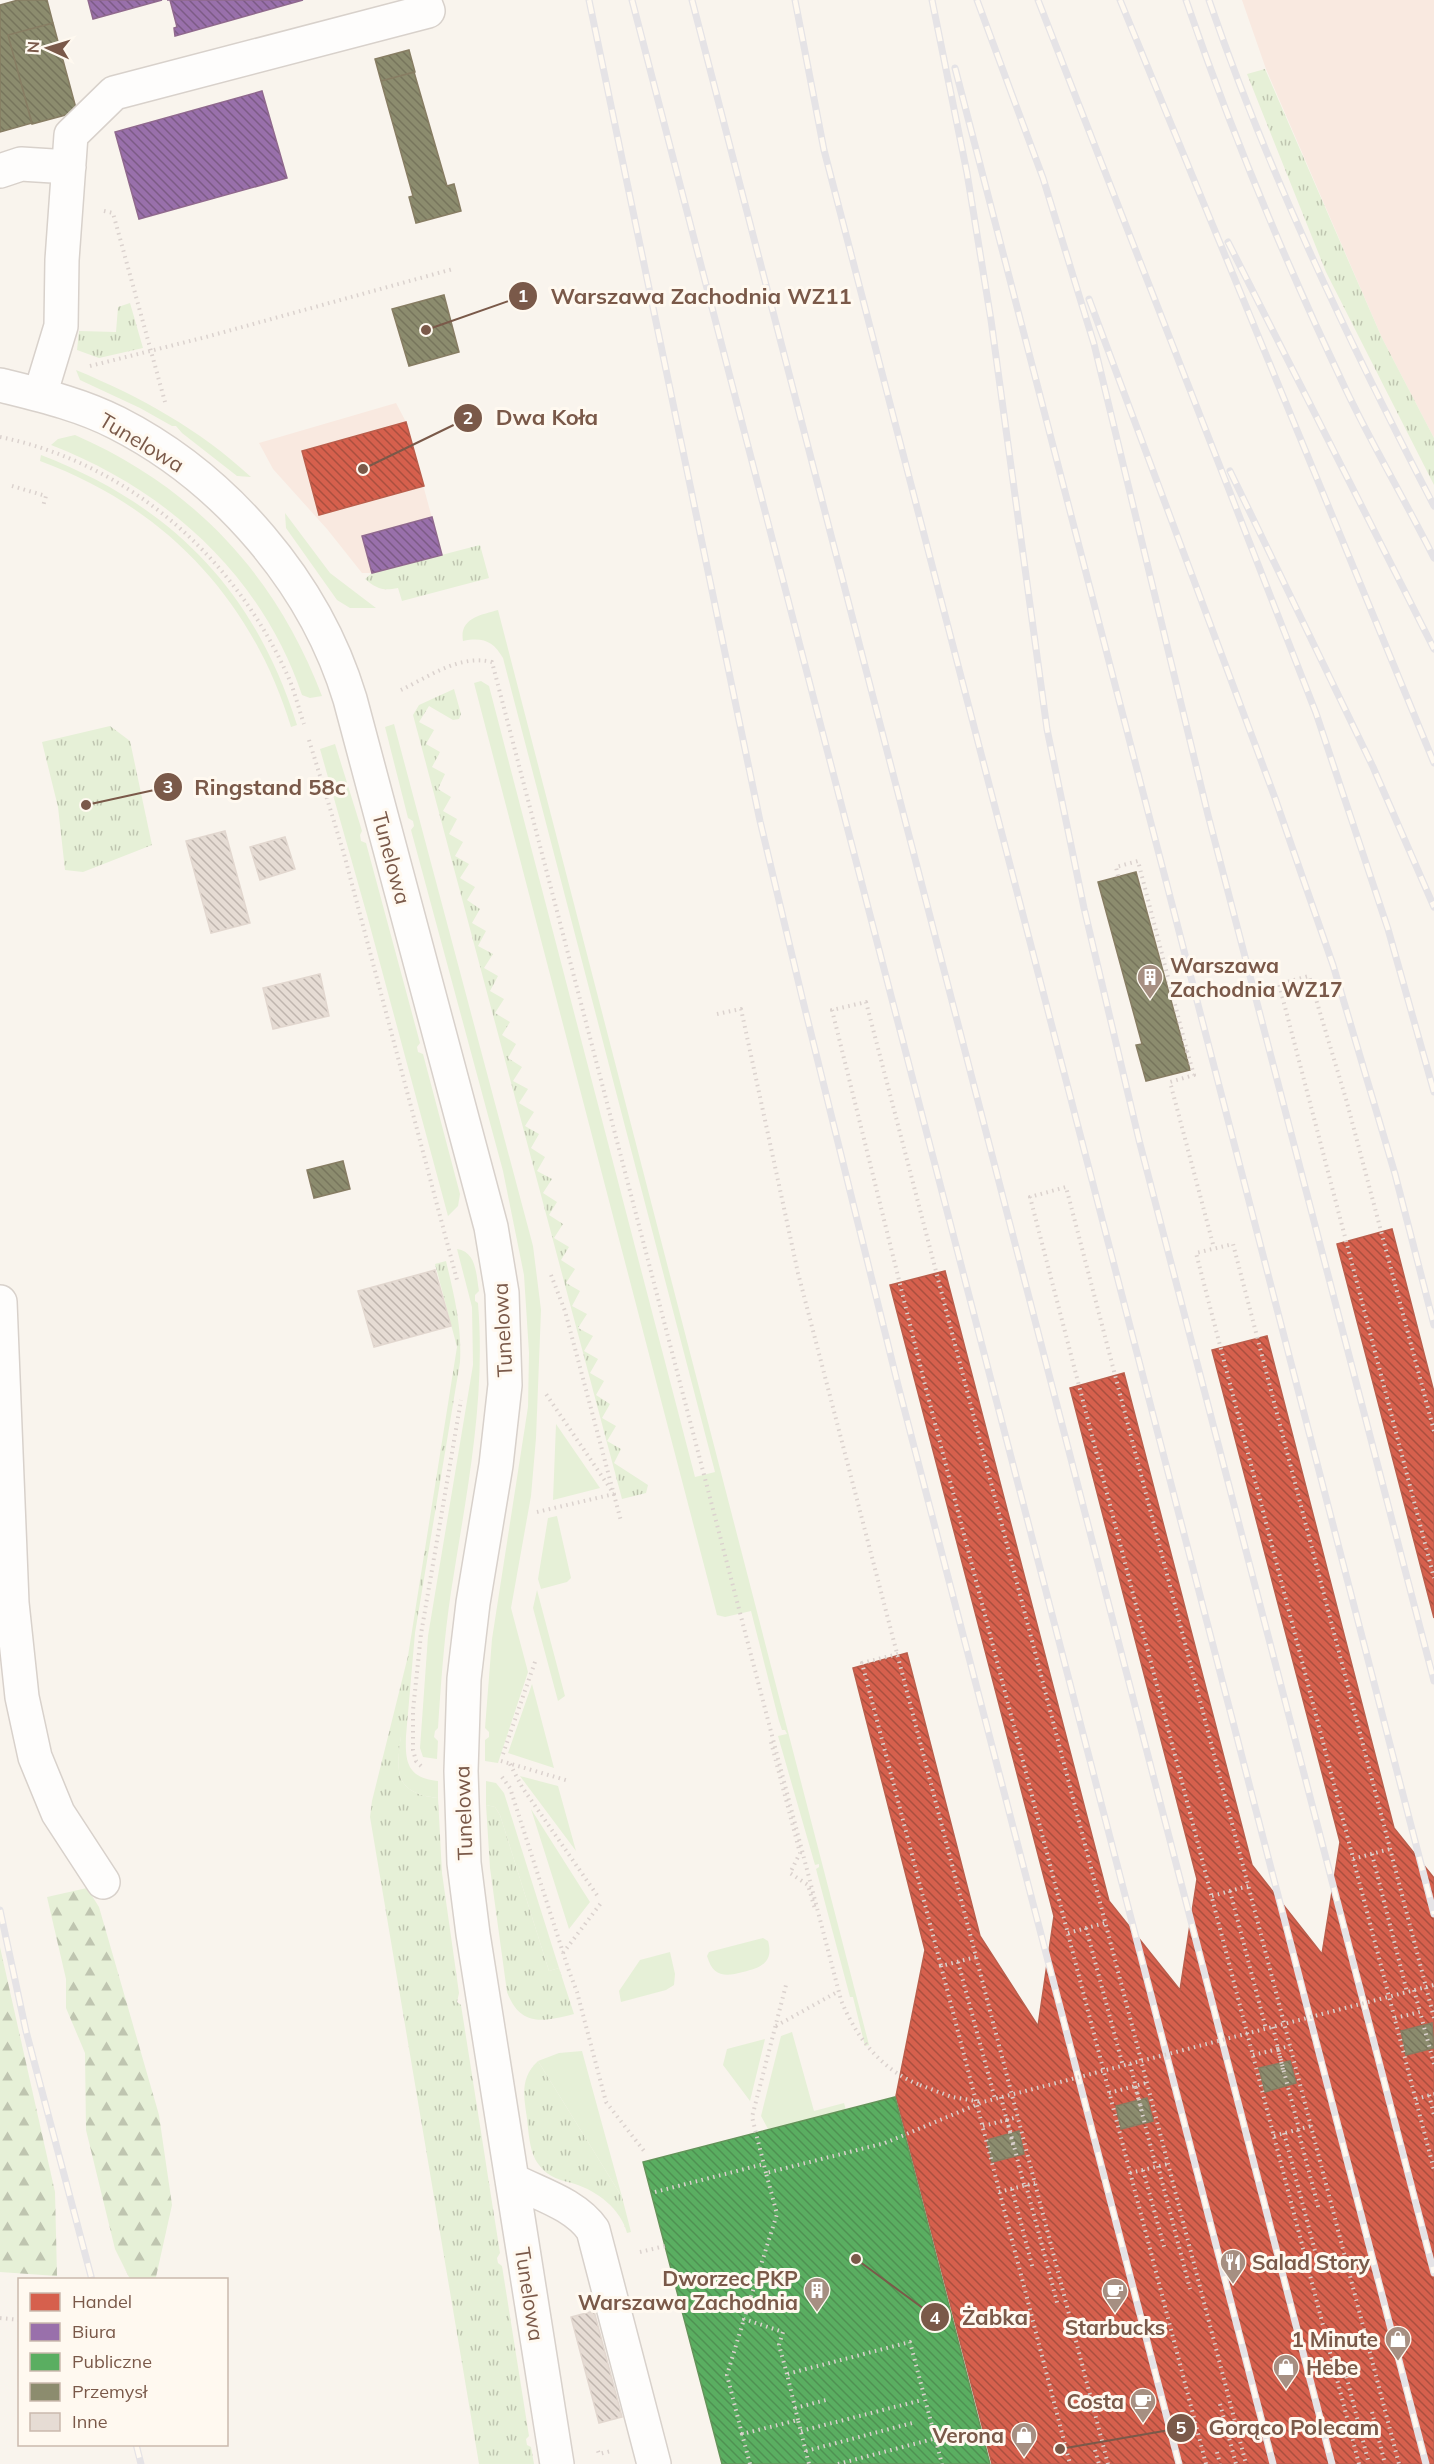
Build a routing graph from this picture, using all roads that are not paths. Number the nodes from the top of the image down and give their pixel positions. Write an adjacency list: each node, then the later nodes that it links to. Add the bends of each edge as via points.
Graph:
1 (424, 0): 2 (street, via 428,11 114,93 71,135)
2 (69, 166): 3 (street, via 21,164); 5 (street, via 61,326)
3 (0, 171)
4 (0, 385): 5 (street, Tunelowa)
5 (40, 395): 8 (street, Tunelowa, via 117,423 204,482 272,554 327,637 350,699 491,1227 502,1293 505,1385 467,1640 461,1801 468,1895)
6 (0, 1302): 7 (street, via 12,1603 22,1697 35,1757 58,1813)
7 (103, 1882)
8 (512, 2180): 9 (street, Tunelowa); 10 (street, via 574,2211 593,2230)
9 (557, 2464)
10 (654, 2464)

